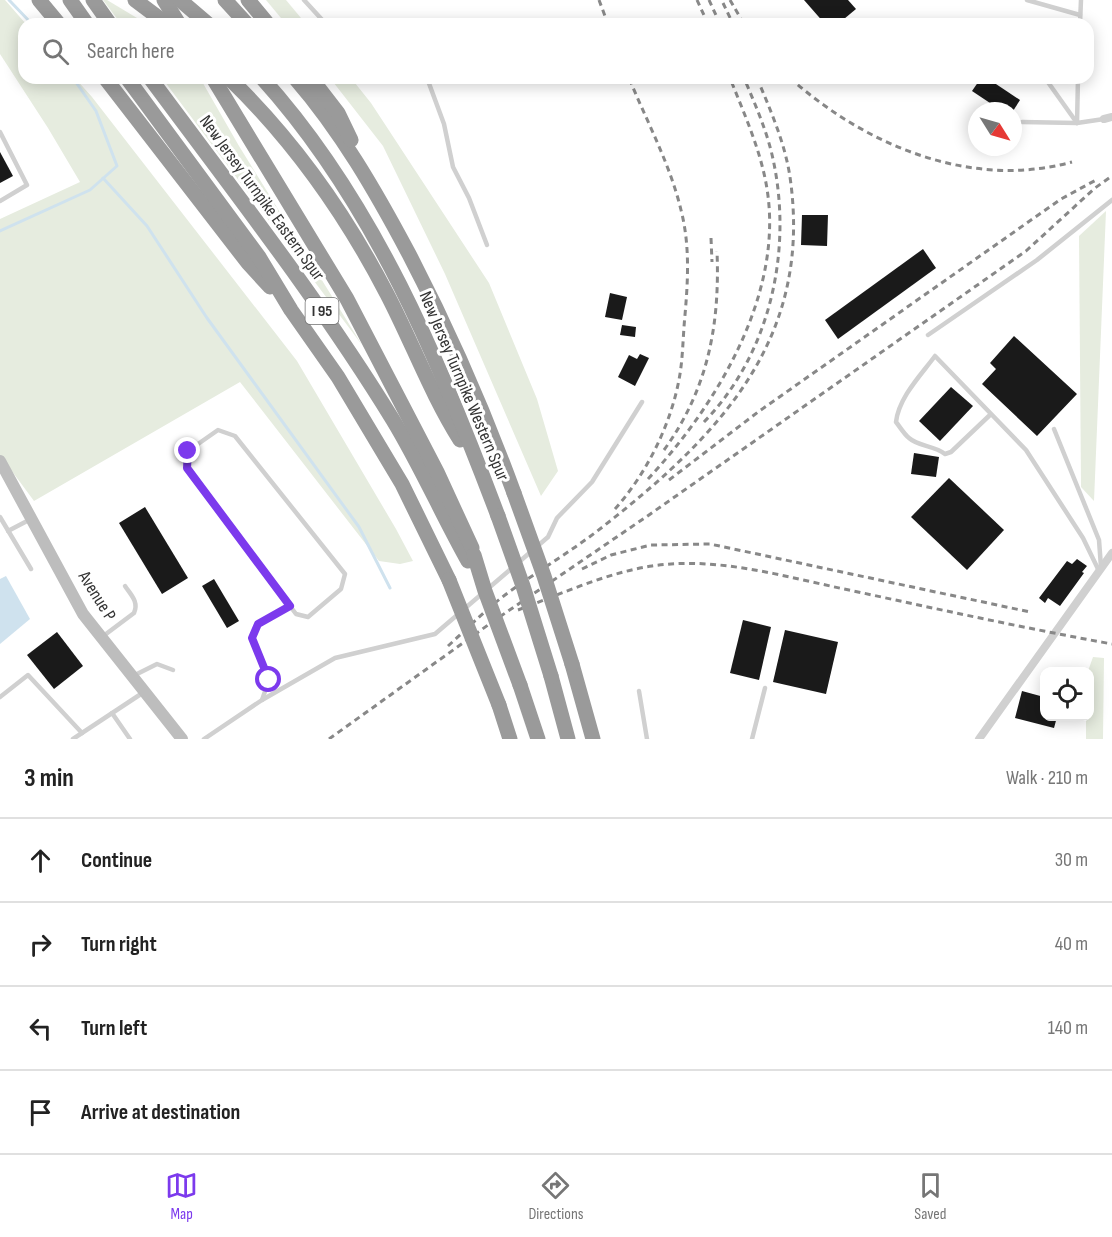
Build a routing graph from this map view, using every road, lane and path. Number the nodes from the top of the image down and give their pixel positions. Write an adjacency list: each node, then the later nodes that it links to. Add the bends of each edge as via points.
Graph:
1 (39, 0): 13 (highway)
2 (70, 0): 14 (highway)
3 (93, 0): 15 (highway)
4 (164, 0): 17 (highway)
5 (180, 0): 18 (highway)
6 (225, 0): 19 (highway)
7 (248, 0): 20 (highway)
8 (304, 0): 21 (lane)
9 (1027, 0): 12 (lane)
10 (1081, 0): 12 (lane)
11 (139, 3): 16 (highway)
12 (1080, 15)
13 (54, 18)
14 (83, 18)
15 (106, 18)
16 (159, 18)
17 (175, 18)
18 (201, 18)
19 (241, 18)
20 (263, 18)
21 (320, 18)
22 (110, 84): 41 (highway, New Jersey Turnpike Eastern Spur / I 95, via 248,263)
23 (131, 84): 41 (highway, New Jersey Turnpike Eastern Spur / I 95, via 259,257)
24 (154, 84): 52 (highway, New Jersey Turnpike Eastern Spur / I 95, via 355,360)
25 (217, 84): 52 (highway, New Jersey Turnpike Eastern Spur / I 95, via 327,263 376,352 437,472)
26 (235, 84): 47 (highway, via 292,146 340,213 386,291 444,413)
27 (267, 84): 47 (highway, New Jersey Turnpike Western Spur, via 320,150 369,227 420,327)
28 (300, 84): 37 (highway, New Jersey Turnpike Western Spur)
29 (316, 84): 37 (highway, via 338,113)
30 (429, 84): 40 (lane, via 444,124 453,167)
31 (1049, 84): 35 (lane)
32 (1078, 84): 35 (lane)
33 (1108, 118): 35 (lane)
34 (1022, 122): 35 (lane)
35 (1077, 123)
36 (0, 132): 39 (lane, via 27,185)
37 (372, 187): 74 (highway, New Jersey Turnpike Western Spur, bridge, via 439,314 474,391 544,576)
38 (1112, 200): 42 (lane, via 1037,260)
39 (0, 201)
40 (487, 245)
41 (291, 310): 71 (highway, New Jersey Turnpike Eastern Spur / I 95, bridge, via 382,448 429,537)
42 (928, 335)
43 (642, 402): 64 (lane, via 592,482 556,518 548,537 435,634 335,658)
44 (991, 414): 44 (lane, via 935,356 908,392 896,422 909,439 945,454); 54 (lane, via 1026,450)
45 (1054, 429): 54 (lane, via 1099,540)
46 (0, 461): 49 (street, Avenue P)
47 (482, 474): 73 (highway, New Jersey Turnpike Western Spur, bridge, via 523,585)
48 (0, 518): 50 (lane)
49 (32, 519): 50 (lane); 57 (street, Avenue P, via 83,614)
50 (8, 531): 53 (lane)
51 (1112, 553): 54 (street)
52 (471, 558): 72 (highway, New Jersey Turnpike Eastern Spur / I 95, bridge)
53 (31, 569)
54 (1100, 569): 77 (street)
55 (125, 585): 57 (lane, via 136,603 134,613)
56 (290, 606): 56 (lane, via 187,468 188,451 218,430 236,436 345,574 340,589 308,616 296,615); 64 (lane, via 258,624 252,638 269,680)
57 (102, 637): 59 (street, Avenue P)
58 (173, 670): 59 (lane, via 157,664)
59 (132, 677): 62 (street, Avenue P)
60 (765, 688): 76 (lane)
61 (639, 691): 75 (lane)
62 (144, 692): 65 (lane); 69 (street, Avenue P)
63 (0, 697): 66 (lane, via 28,675)
64 (262, 700): 70 (lane)
65 (112, 713): 66 (lane); 68 (lane)
66 (82, 733): 67 (lane)
67 (73, 739)
68 (130, 739)
69 (182, 739)
70 (204, 739)
71 (510, 739)
72 (538, 739)
73 (568, 739)
74 (593, 739)
75 (646, 739)
76 (752, 739)
77 (979, 739)

